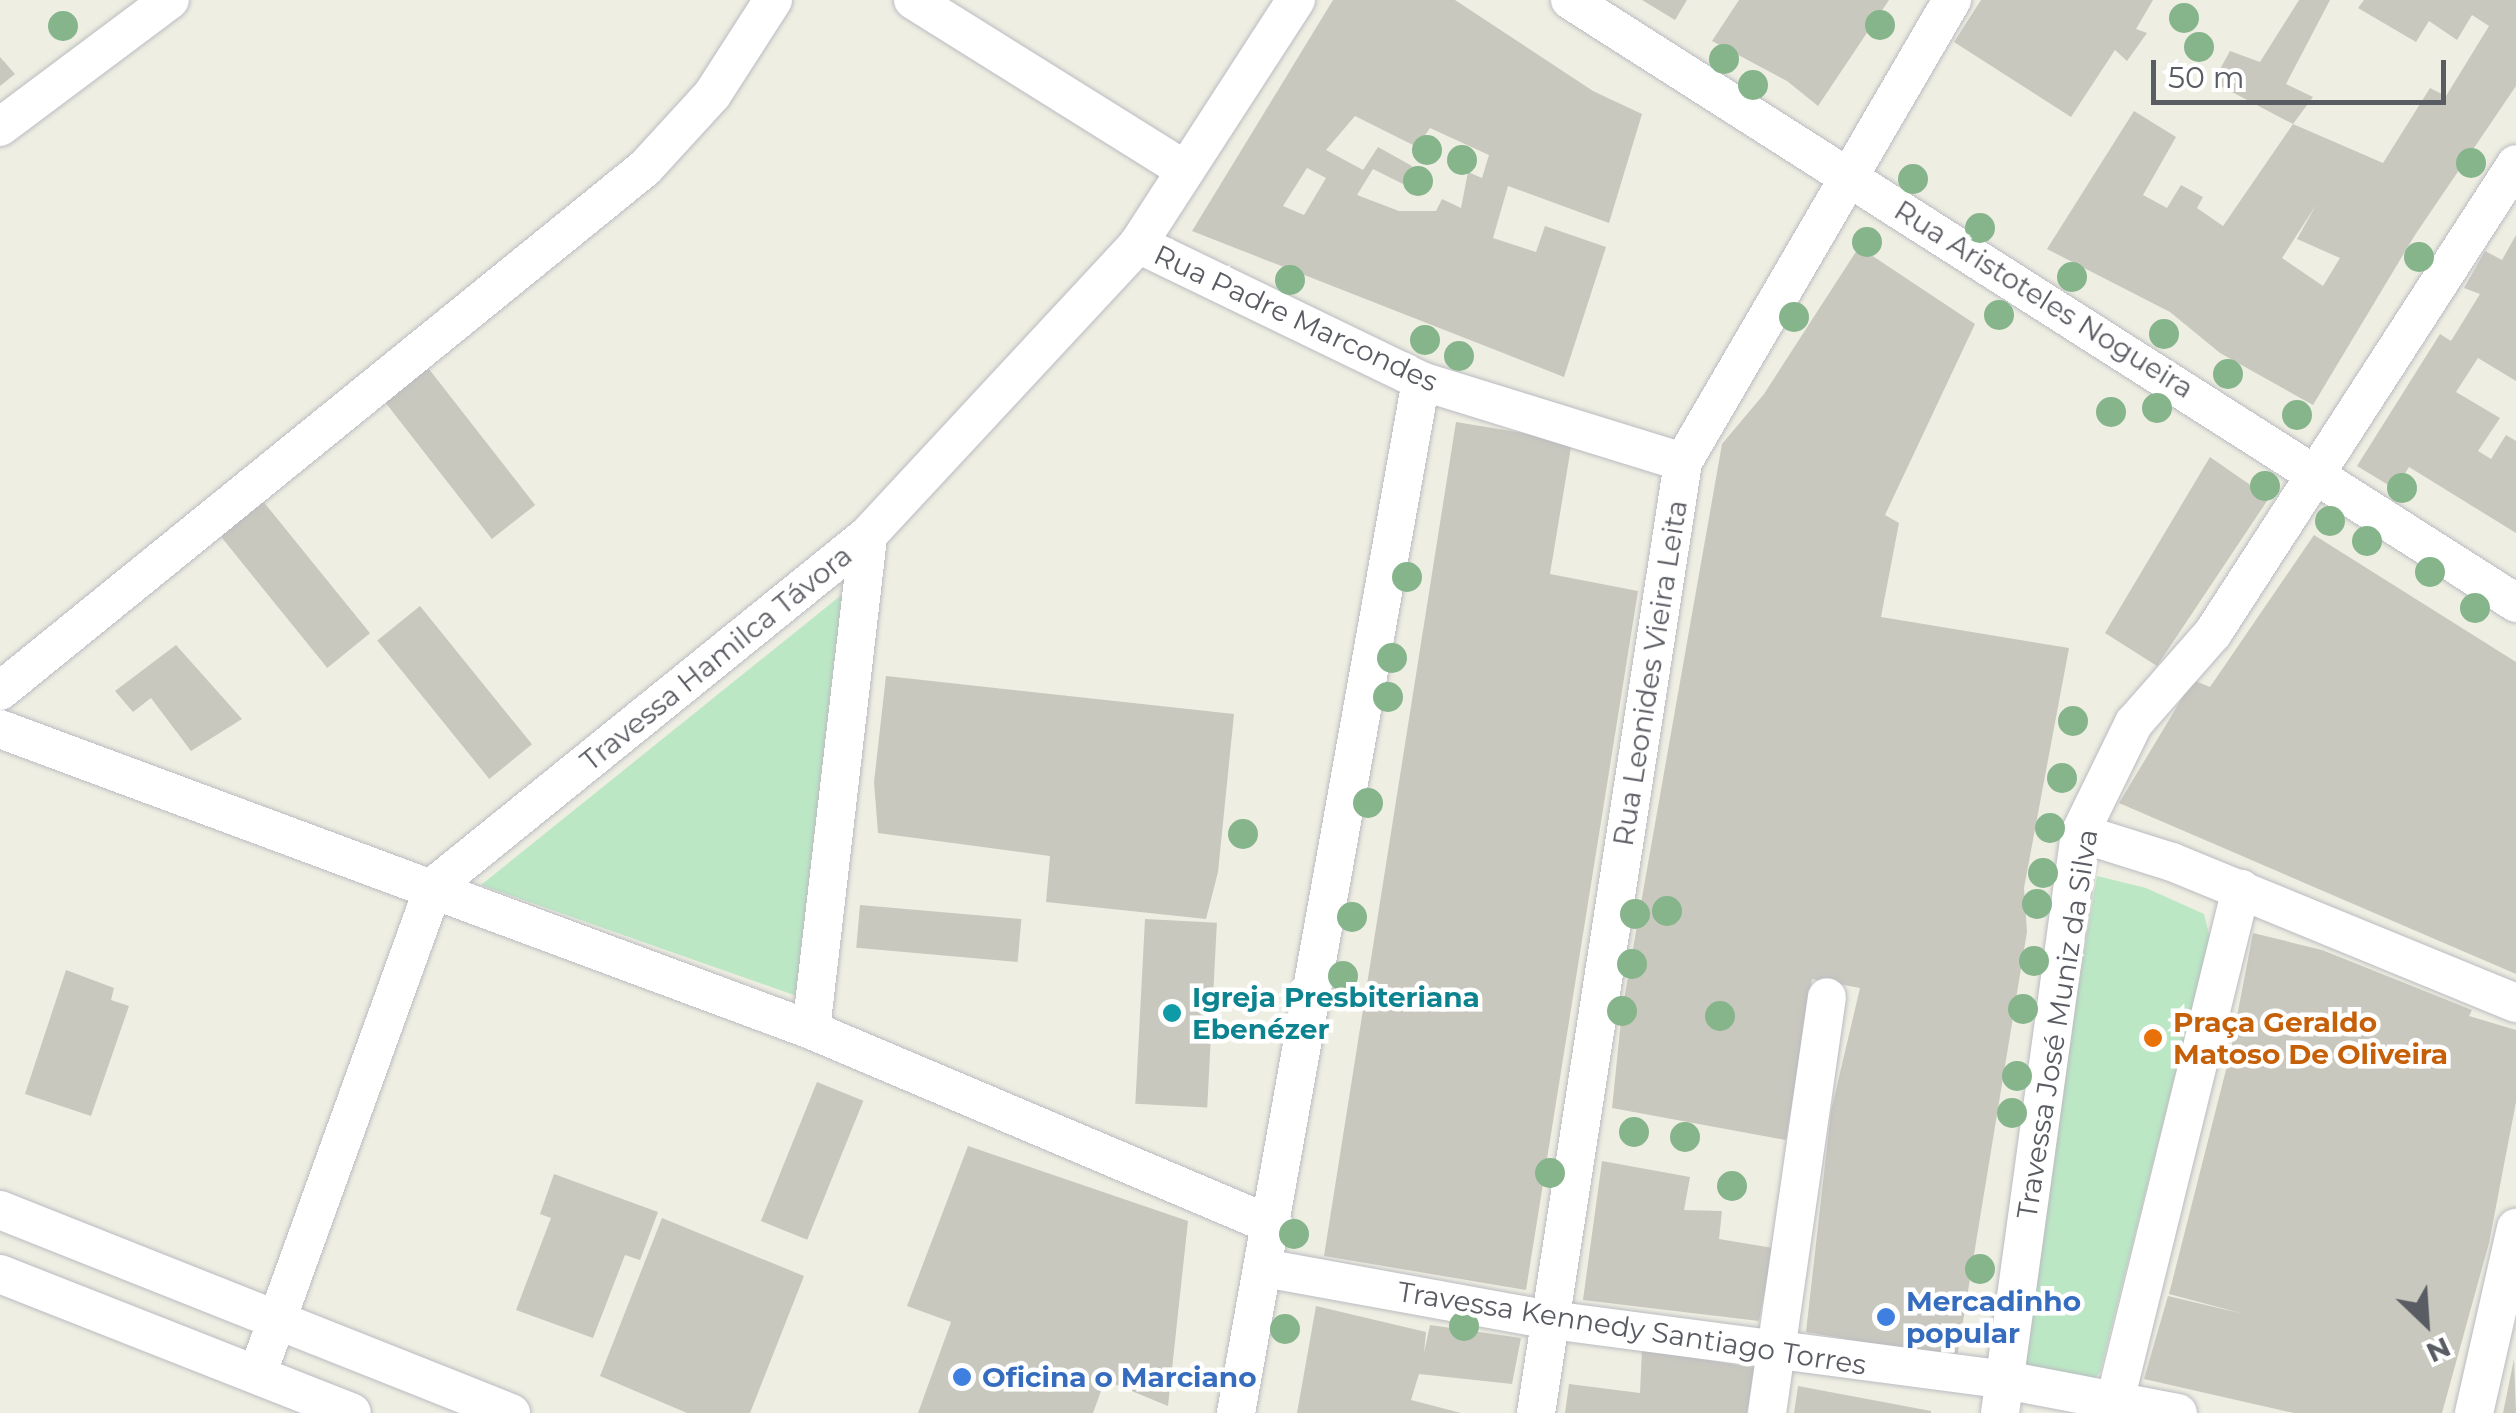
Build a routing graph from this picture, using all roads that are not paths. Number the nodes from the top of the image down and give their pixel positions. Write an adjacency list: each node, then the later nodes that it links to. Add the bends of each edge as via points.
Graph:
1 (170, 0): 7 (street)
2 (773, 0): 17 (street, via 712,95 645,168)
3 (913, 0): 9 (street)
4 (1296, 0): 9 (street, Travessa Hamilca Távora)
5 (1570, 0): 10 (street, Rua Aristoteles Nogueira)
6 (1952, 0): 10 (street, Rua Leonides Vieira Leita)
7 (0, 127)
8 (2516, 164): 14 (street, Travessa José Muniz da Silva)
9 (1185, 170): 11 (street, Travessa Hamilca Távora)
10 (1850, 176): 13 (street, Rua Leonides Vieira Leita); 14 (street, Rua Aristoteles Nogueira)
11 (1138, 244): 12 (street, Rua Padre Marcondes); 15 (street, Travessa Hamilca Távora)
12 (1421, 381): 13 (street, Rua Padre Marcondes); 26 (street)
13 (1683, 462): 30 (street, Rua Leonides Vieira Leita)
14 (2320, 474): 16 (street, Rua Aristoteles Nogueira); 19 (street, Travessa José Muniz da Silva, via 2213,633 2134,724)
15 (868, 535): 20 (street, Travessa Hamilca Távora); 24 (street)
16 (2516, 603)
17 (0, 691)
18 (0, 729): 20 (street)
19 (2080, 833): 21 (street); 34 (street, Travessa José Muniz da Silva)
20 (434, 886): 24 (street); 31 (street)
21 (2241, 888): 23 (street); 35 (street)
22 (1827, 997): 32 (street)
23 (2516, 1002)
24 (812, 1030): 26 (street)
25 (0, 1210): 31 (street)
26 (1274, 1226): 28 (street)
27 (2516, 1228): 42 (street)
28 (1264, 1268): 30 (street, Travessa Kennedy Santiago Torres); 38 (street)
29 (0, 1274): 33 (street)
30 (1551, 1320): 32 (street, Travessa Kennedy Santiago Torres); 39 (street, Rua Leonides Vieira Leita)
31 (280, 1321): 33 (street); 37 (street)
32 (1776, 1353): 34 (street, Travessa Kennedy Santiago Torres); 40 (street)
33 (257, 1374): 36 (street)
34 (2002, 1396): 35 (street, Travessa Kennedy Santiago Torres)
35 (2114, 1405): 41 (street, Travessa Kennedy Santiago Torres)
36 (352, 1413)
37 (511, 1413)
38 (1236, 1413)
39 (1536, 1413)
40 (1767, 1413)
41 (2178, 1413)
42 (2474, 1413)

